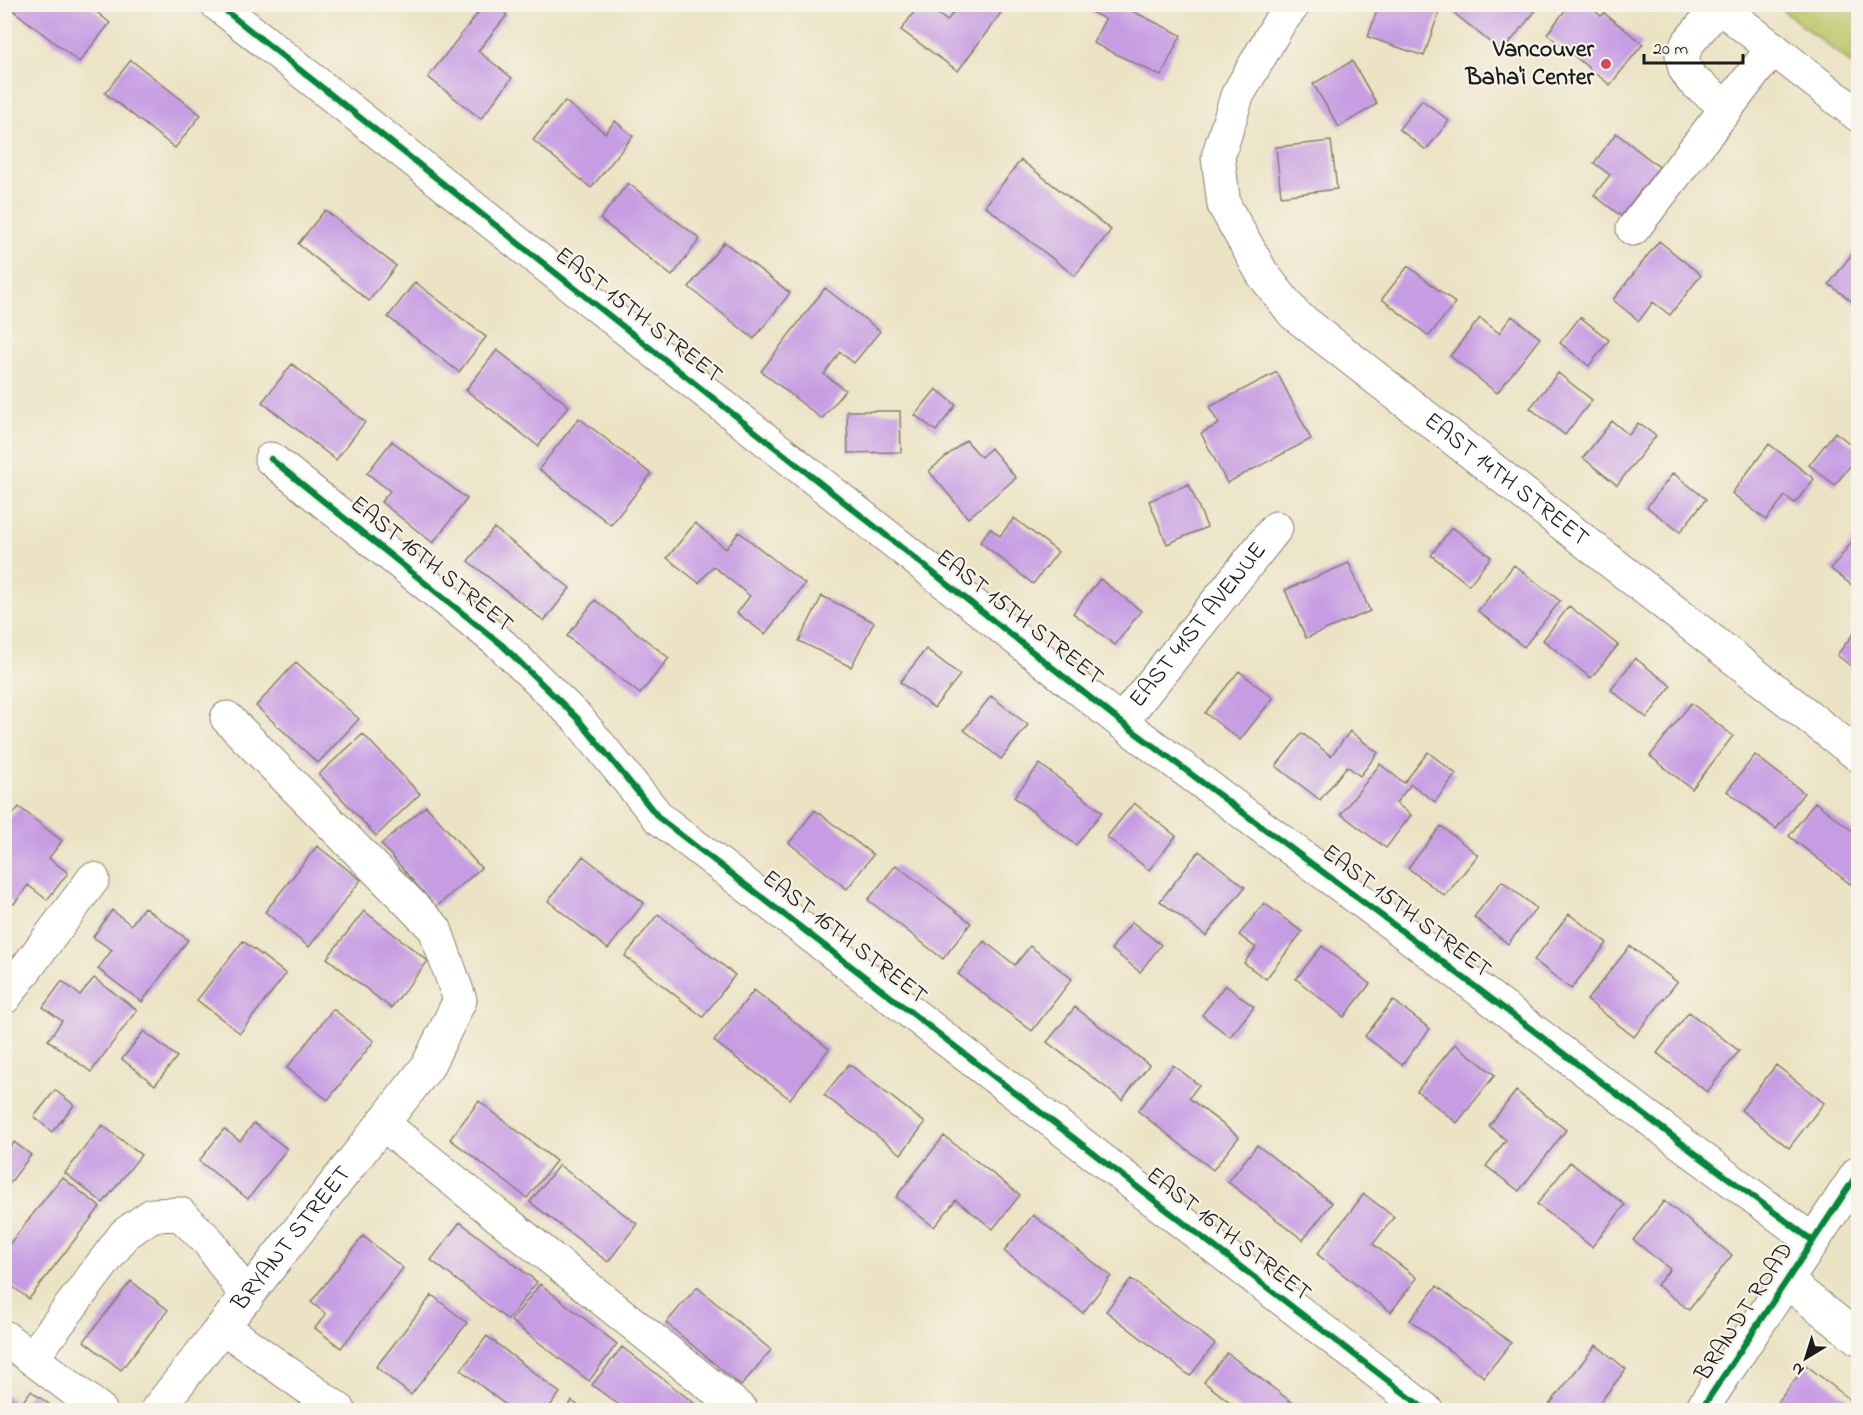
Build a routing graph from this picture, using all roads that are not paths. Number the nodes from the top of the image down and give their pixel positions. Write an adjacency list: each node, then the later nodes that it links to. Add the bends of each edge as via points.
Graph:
1 (217, 4): 11 (street, EAST 15TH STREET)
2 (1294, 4): 12 (street, EAST 14TH STREET, via 1279,22 1237,96 1218,157 1224,205 1262,273 1294,314)
3 (1718, 5): 4 (street); 5 (street, via 1682,55 1692,80)
4 (1773, 48): 5 (street); 6 (street)
5 (1727, 107): 7 (street)
6 (1858, 115)
7 (1633, 229)
8 (271, 459): 28 (street, EAST 16TH STREET, via 502,645 578,718 659,818)
9 (1276, 528): 11 (street, EAST 41ST AVENUE)
10 (227, 718): 15 (street, BRYANT STREET, via 435,929 460,1000 427,1067)
11 (1120, 722): 17 (street, EAST 15TH STREET)
12 (1858, 755)
13 (93, 879): 14 (street)
14 (4, 998)
15 (382, 1124): 19 (street, BRYANT STREET); 27 (street)
16 (1858, 1173): 17 (street, BRANDT ROAD)
17 (1813, 1241): 18 (street, BRANDT ROAD)
18 (1786, 1281): 22 (street); 29 (street, BRANDT ROAD)
19 (247, 1297): 20 (street, BRYANT STREET); 23 (street, via 208,1241 180,1214 152,1215 125,1234)
20 (223, 1327): 25 (street, BRYANT STREET); 26 (street)
21 (4, 1337): 23 (street)
22 (1858, 1338)
23 (32, 1358): 24 (street)
24 (100, 1410)
25 (158, 1410)
26 (339, 1410)
27 (741, 1410)
28 (1426, 1410)
29 (1701, 1410)

